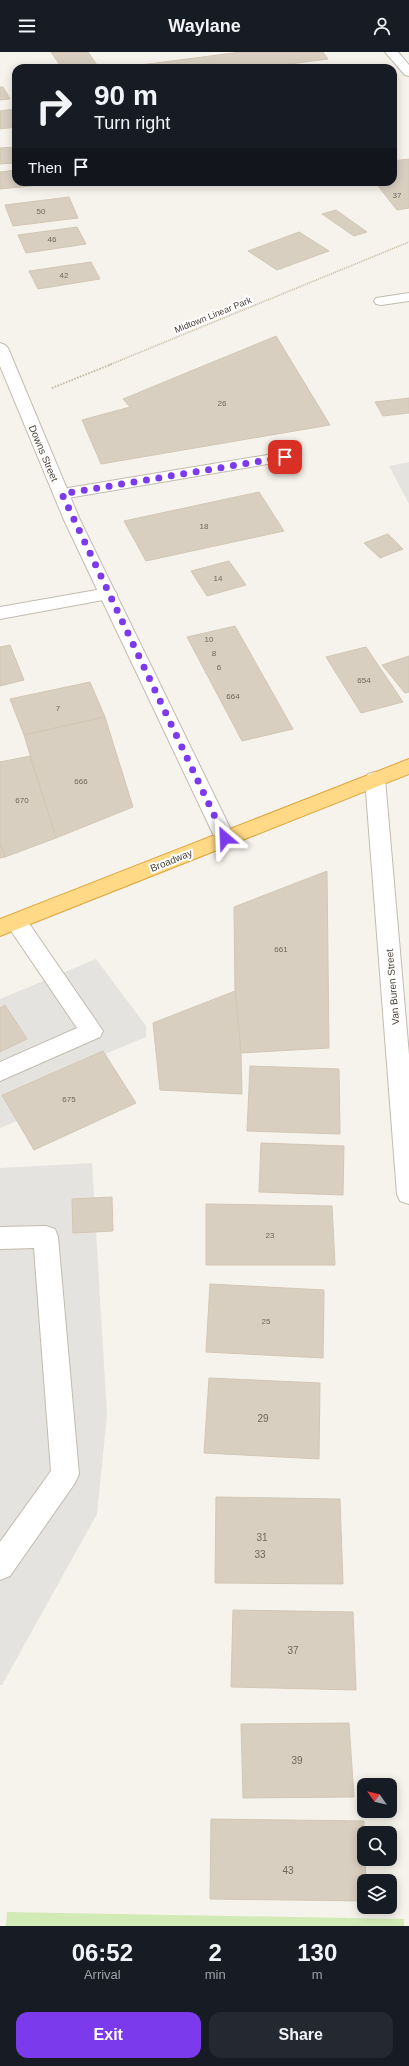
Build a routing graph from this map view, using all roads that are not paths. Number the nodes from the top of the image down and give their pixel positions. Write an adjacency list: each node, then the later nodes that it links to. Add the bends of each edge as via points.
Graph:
1 (391, 52): 2 (street)
2 (409, 72)
3 (409, 297): 4 (street)
4 (382, 301)
5 (0, 348): 6 (street, Downs Street)
6 (5, 371): 8 (street, Downs Street, via 22,401)
7 (285, 457): 8 (street)
8 (62, 494): 9 (street, Downs Street)
9 (108, 594): 10 (street); 13 (street, Downs Street)
10 (0, 613)
11 (409, 766): 12 (highway, Broadway)
12 (376, 779): 13 (highway, Broadway); 16 (street, Van Buren Street)
13 (225, 838): 14 (highway, Broadway)
14 (8, 925): 15 (street, via 92,1031)
15 (0, 1072)
16 (409, 1194)
17 (0, 1238): 18 (street, via 46,1237 65,1474)
18 (0, 1566)

